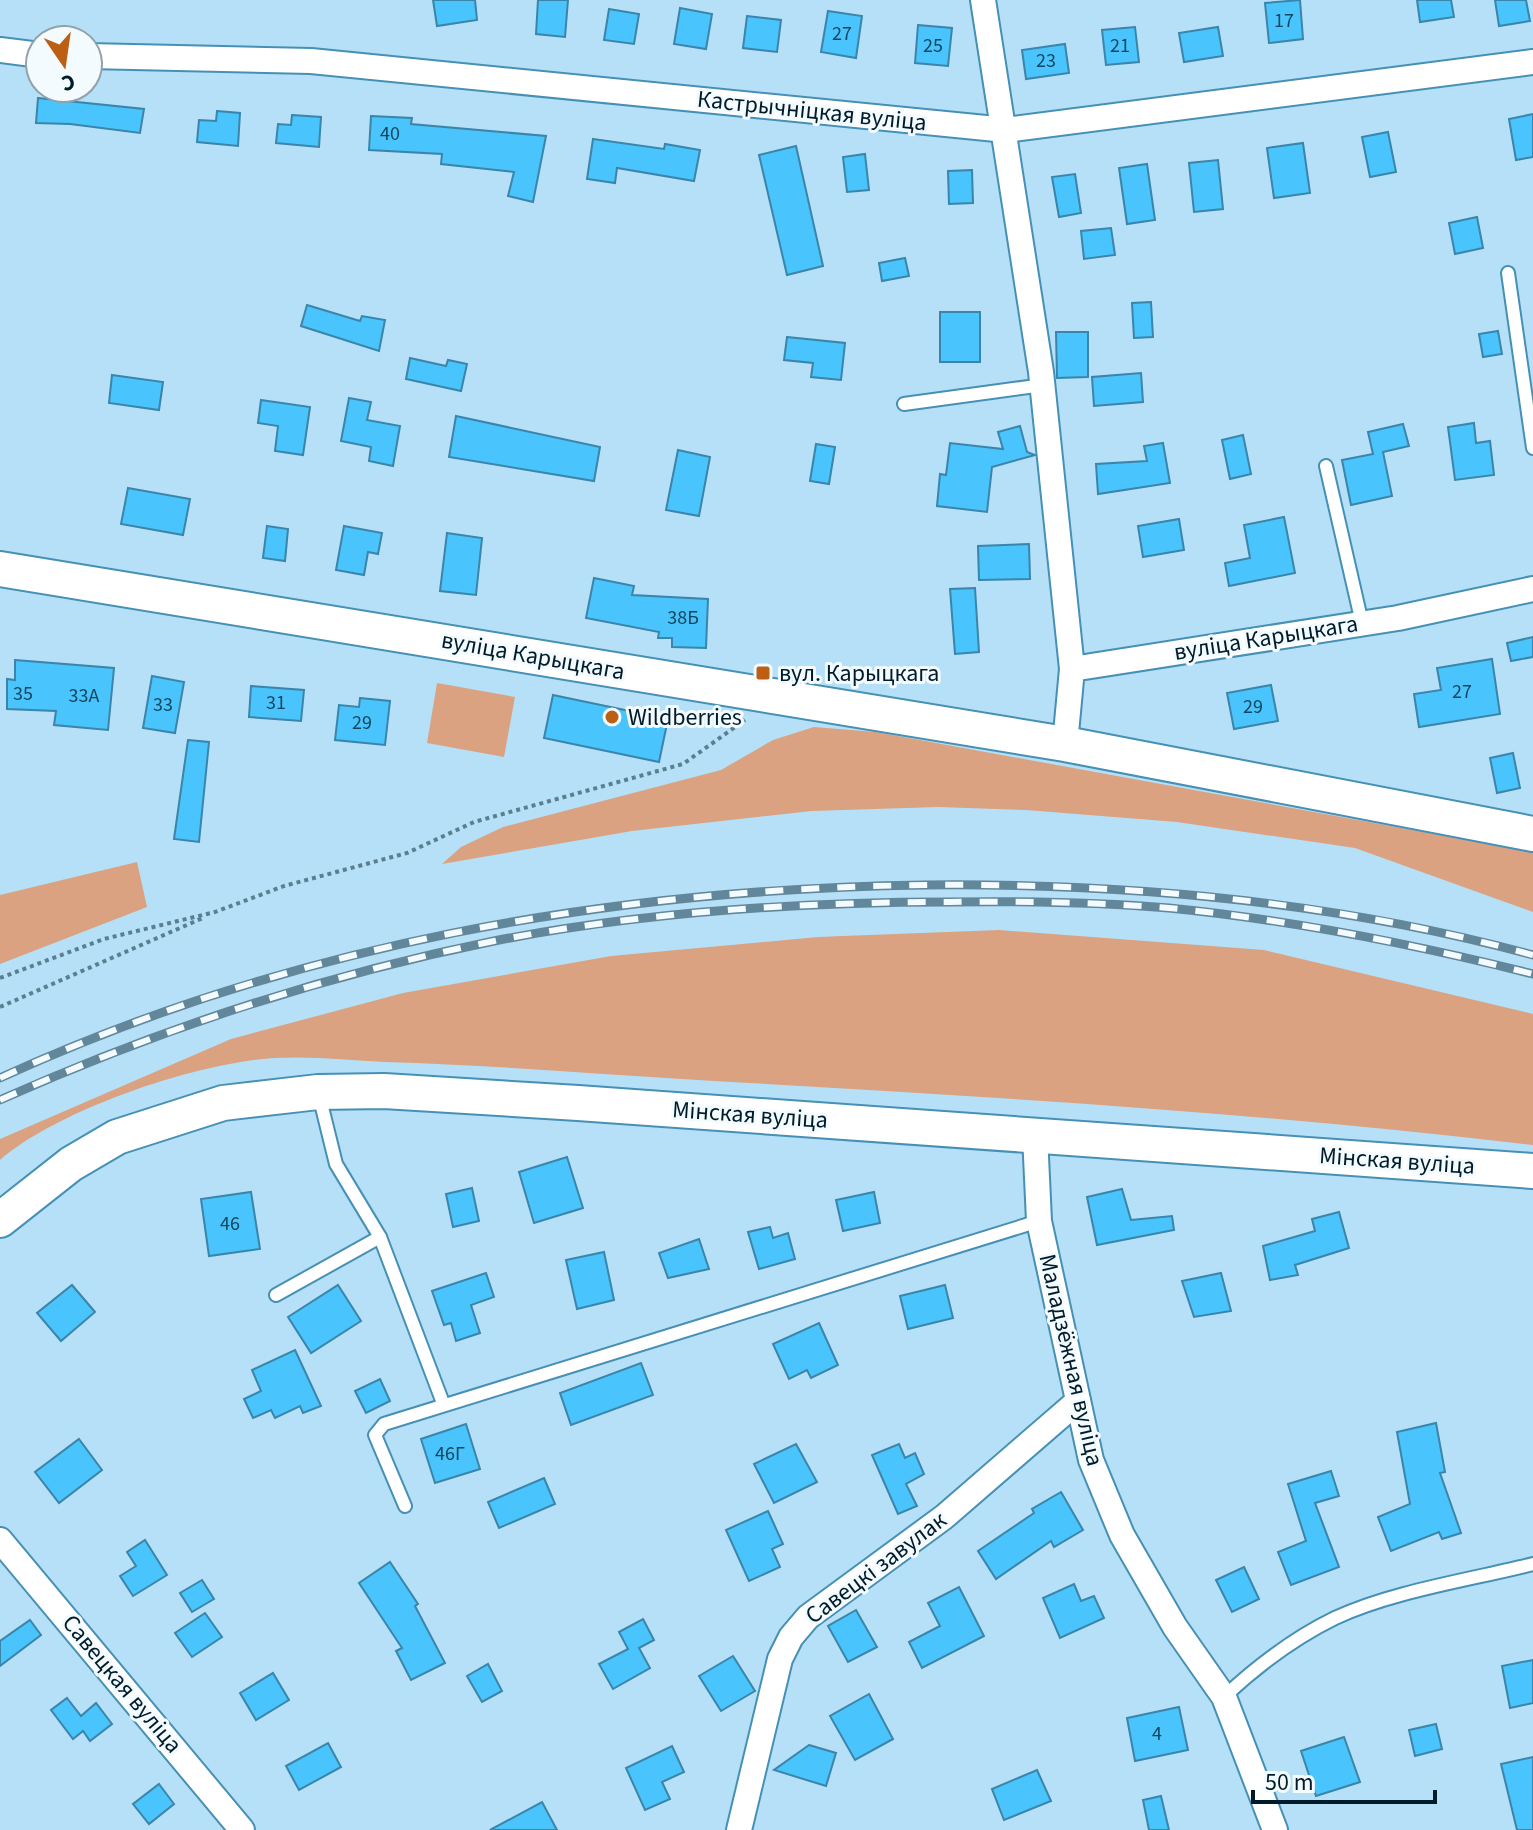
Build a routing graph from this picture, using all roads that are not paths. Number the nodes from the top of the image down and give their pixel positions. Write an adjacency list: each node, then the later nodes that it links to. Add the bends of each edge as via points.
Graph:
1 (983, 0): 6 (street)
2 (0, 50): 3 (street)
3 (24, 53)
4 (104, 56): 6 (street, Кастрычніцкая вуліца, via 311,61)
5 (1533, 62): 6 (street, Кастрычніцкая вуліца)
6 (1006, 130): 8 (street)
7 (1508, 273): 10 (lane)
8 (1043, 385): 9 (lane); 15 (street)
9 (904, 404)
10 (1533, 448)
11 (1326, 466): 14 (lane)
12 (0, 569): 16 (street, вуліца Карыцкага)
13 (1533, 589): 14 (street, вуліца Карыцкага)
14 (1362, 623): 15 (street, вуліца Карыцкага)
15 (1072, 669): 16 (street)
16 (1065, 744): 17 (street, вуліца Карыцкага)
17 (1533, 834)
18 (318, 1092): 19 (street, Мінская вуліца, via 384,1091); 21 (street, Мінская вуліца, via 223,1103 117,1137 82,1156); 23 (lane, via 336,1164)
19 (1035, 1135): 20 (street, Мінская вуліца); 22 (street, Маладзёжная вуліца)
20 (1533, 1171)
21 (0, 1220)
22 (1039, 1221): 25 (street, Маладзёжная вуліца); 26 (lane)
23 (380, 1237): 24 (lane); 26 (lane)
24 (276, 1295)
25 (1078, 1401): 30 (street, Маладзёжная вуліца, via 1091,1460 1122,1535 1175,1627); 32 (street, Савецкі завулак, via 944,1517 808,1617 791,1637 780,1659)
26 (443, 1403): 27 (lane, via 384,1424 375,1435)
27 (405, 1506)
28 (0, 1540): 31 (street, Савецкая вуліца)
29 (1533, 1564): 30 (lane, via 1336,1618)
30 (1224, 1697): 33 (street, Маладзёжная вуліца)
31 (242, 1830)
32 (739, 1830)
33 (1275, 1830)

